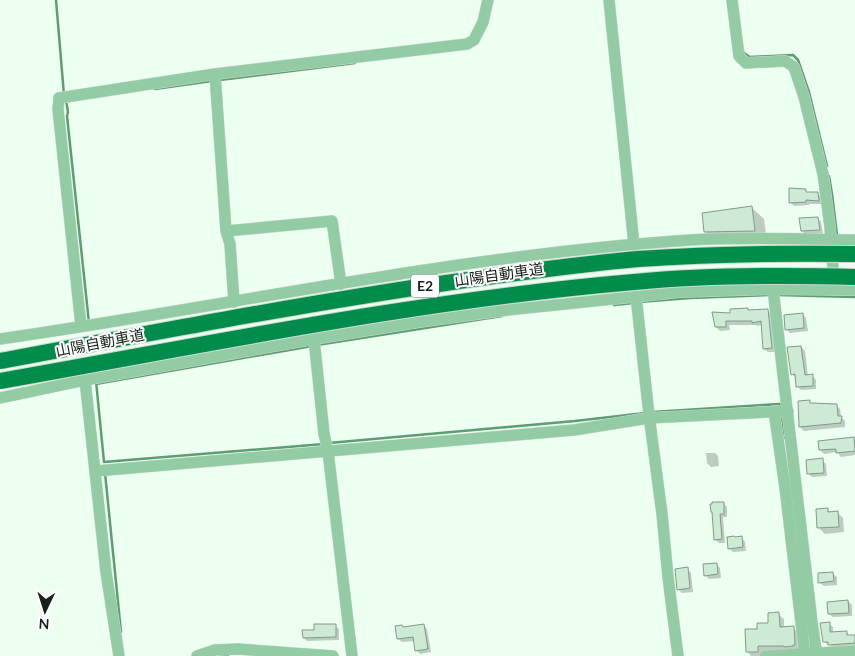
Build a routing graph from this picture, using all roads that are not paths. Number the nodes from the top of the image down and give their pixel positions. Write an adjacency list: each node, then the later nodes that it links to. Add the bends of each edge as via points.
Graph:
1 (488, 0): 4 (street, via 483,22 474,40 466,44)
2 (609, 0): 8 (street)
3 (732, 0): 6 (street, via 739,56 746,63 785,61 794,66 823,174)
4 (216, 79): 5 (street); 17 (street, via 58,98)
5 (226, 231): 11 (street, via 332,221); 16 (street, via 230,244)
6 (835, 240): 7 (street); 8 (street, via 691,240); 12 (street)
7 (855, 240)
8 (634, 245): 11 (street, via 457,265)
9 (855, 254): 20 (highway, 山陽自動車道 / E2, bridge, via 707,255 525,271 384,292)
10 (855, 277): 22 (highway, 山陽自動車道 / E2, bridge, via 718,276 516,294 378,314)
11 (341, 284): 16 (street)
12 (838, 289): 13 (street); 14 (street)
13 (855, 290)
14 (773, 293): 15 (street, via 680,292); 24 (street)
15 (637, 301): 19 (street, via 490,312 419,322); 25 (street)
16 (234, 302): 17 (street)
17 (87, 325): 18 (street)
18 (0, 339)
19 (315, 343): 21 (street); 26 (street)
20 (0, 361)
21 (92, 379): 23 (street); 27 (street)
22 (0, 381)
23 (0, 398)
24 (781, 411): 25 (street); 30 (street, via 812,622)
25 (649, 414): 26 (street, via 574,430); 35 (street)
26 (327, 446): 27 (street); 34 (street)
27 (102, 470): 31 (street, via 106,572)
28 (855, 651): 30 (street)
29 (242, 653): 32 (street, via 215,650); 33 (street)
30 (810, 654): 36 (street)
31 (119, 656)
32 (197, 656)
33 (333, 656)
34 (352, 656)
35 (678, 656)
36 (765, 656)

